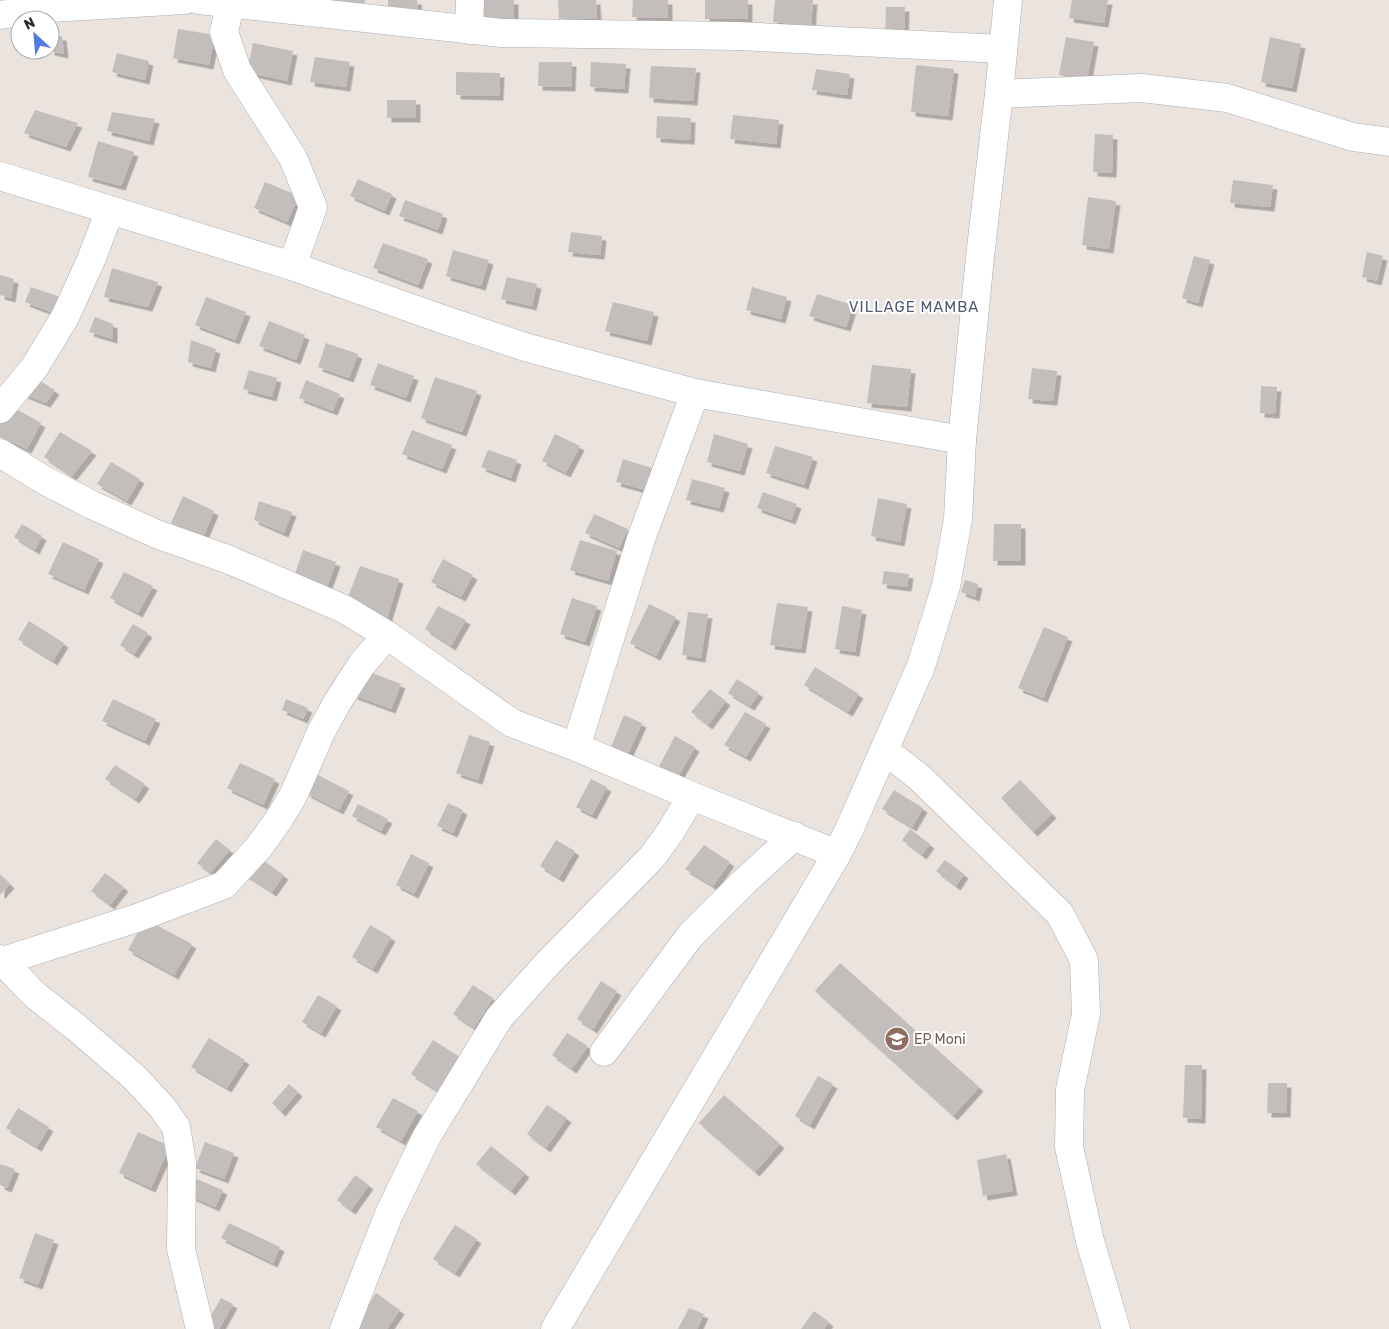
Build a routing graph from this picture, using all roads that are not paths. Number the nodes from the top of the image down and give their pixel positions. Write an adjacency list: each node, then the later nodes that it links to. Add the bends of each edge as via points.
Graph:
1 (185, 0): 6 (street)
2 (199, 0): 5 (street)
3 (470, 0): 7 (street)
4 (1008, 0): 8 (street)
5 (231, 2): 7 (street); 13 (street, via 224,32 237,70 293,158 313,207)
6 (0, 14)
7 (469, 30): 8 (street, via 738,36)
8 (1003, 49): 9 (street)
9 (999, 94): 10 (street, via 1142,88 1227,98 1353,137); 16 (street)
10 (1389, 142)
11 (0, 176): 12 (street)
12 (110, 210): 13 (street); 15 (street, via 65,318 34,368)
13 (292, 266): 14 (street, via 525,347)
14 (695, 393): 16 (street); 19 (street, via 641,539)
15 (0, 409)
16 (962, 440): 20 (street, via 958,519 946,586 921,666)
17 (0, 453): 18 (street, via 92,505 344,609)
18 (387, 635): 19 (street, via 512,723); 24 (street, via 362,664 338,701 279,819 224,885 137,918)
19 (576, 747): 21 (street)
20 (884, 750): 23 (street); 29 (street, via 920,777 1060,914 1084,960 1086,1014 1070,1090 1068,1147 1090,1241)
21 (692, 796): 22 (street); 28 (street, via 652,857 499,1018 427,1136 389,1214)
22 (794, 836): 23 (street); 25 (street, via 690,936)
23 (837, 854): 26 (street)
24 (1, 960): 27 (street, via 35,996 134,1077 176,1127 182,1163 181,1249)
25 (604, 1052)
26 (556, 1328)
27 (200, 1329)
28 (344, 1329)
29 (1116, 1329)

